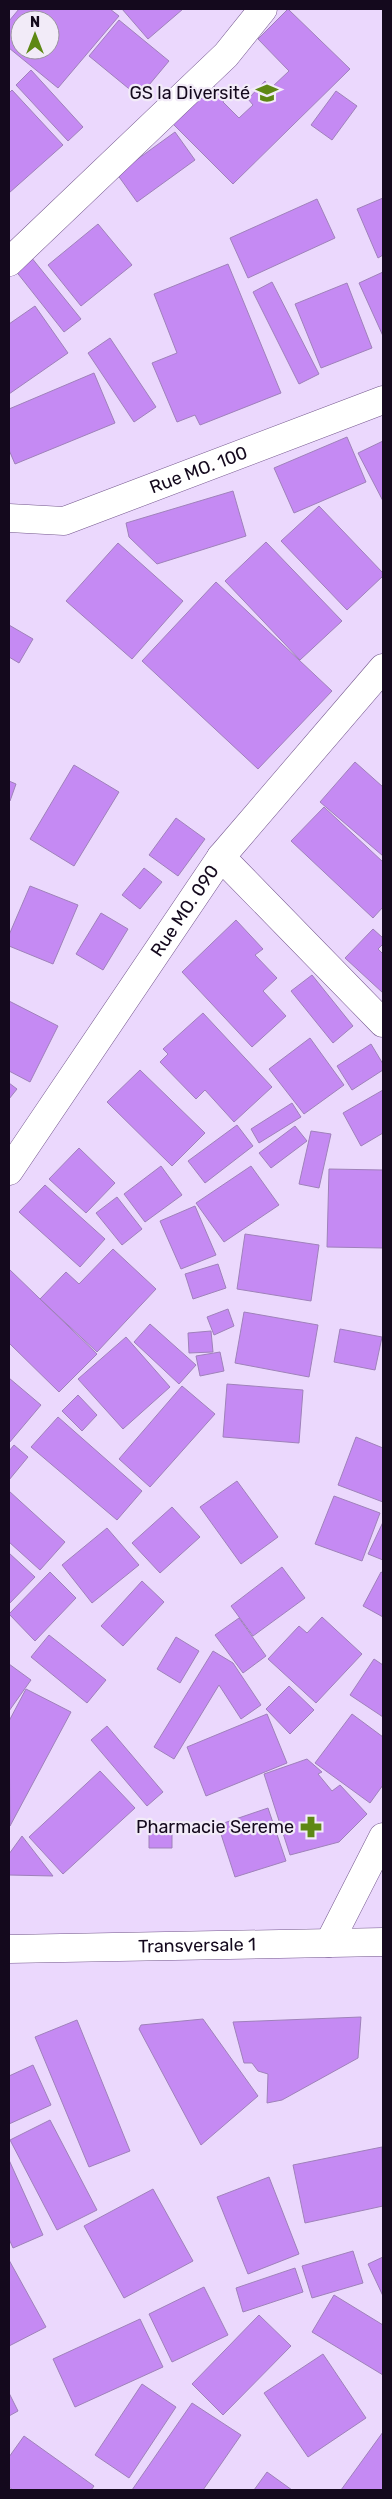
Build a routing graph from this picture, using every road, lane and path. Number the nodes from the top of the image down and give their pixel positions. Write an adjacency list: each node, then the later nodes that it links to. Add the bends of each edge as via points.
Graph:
1 (263, 9): 2 (street, via 226,55)
2 (9, 262)
3 (383, 400): 4 (street, Rue MO. 100, via 64,521)
4 (9, 518)
5 (383, 668): 6 (street, Rue MO. 090)
6 (221, 857): 7 (street); 8 (street, Rue MO. 090)
7 (383, 1023)
8 (9, 1171)
9 (383, 1837): 11 (street)
10 (383, 1942): 11 (street, Transversale 1)
11 (328, 1943): 12 (street, Transversale 1)
12 (9, 1949)

